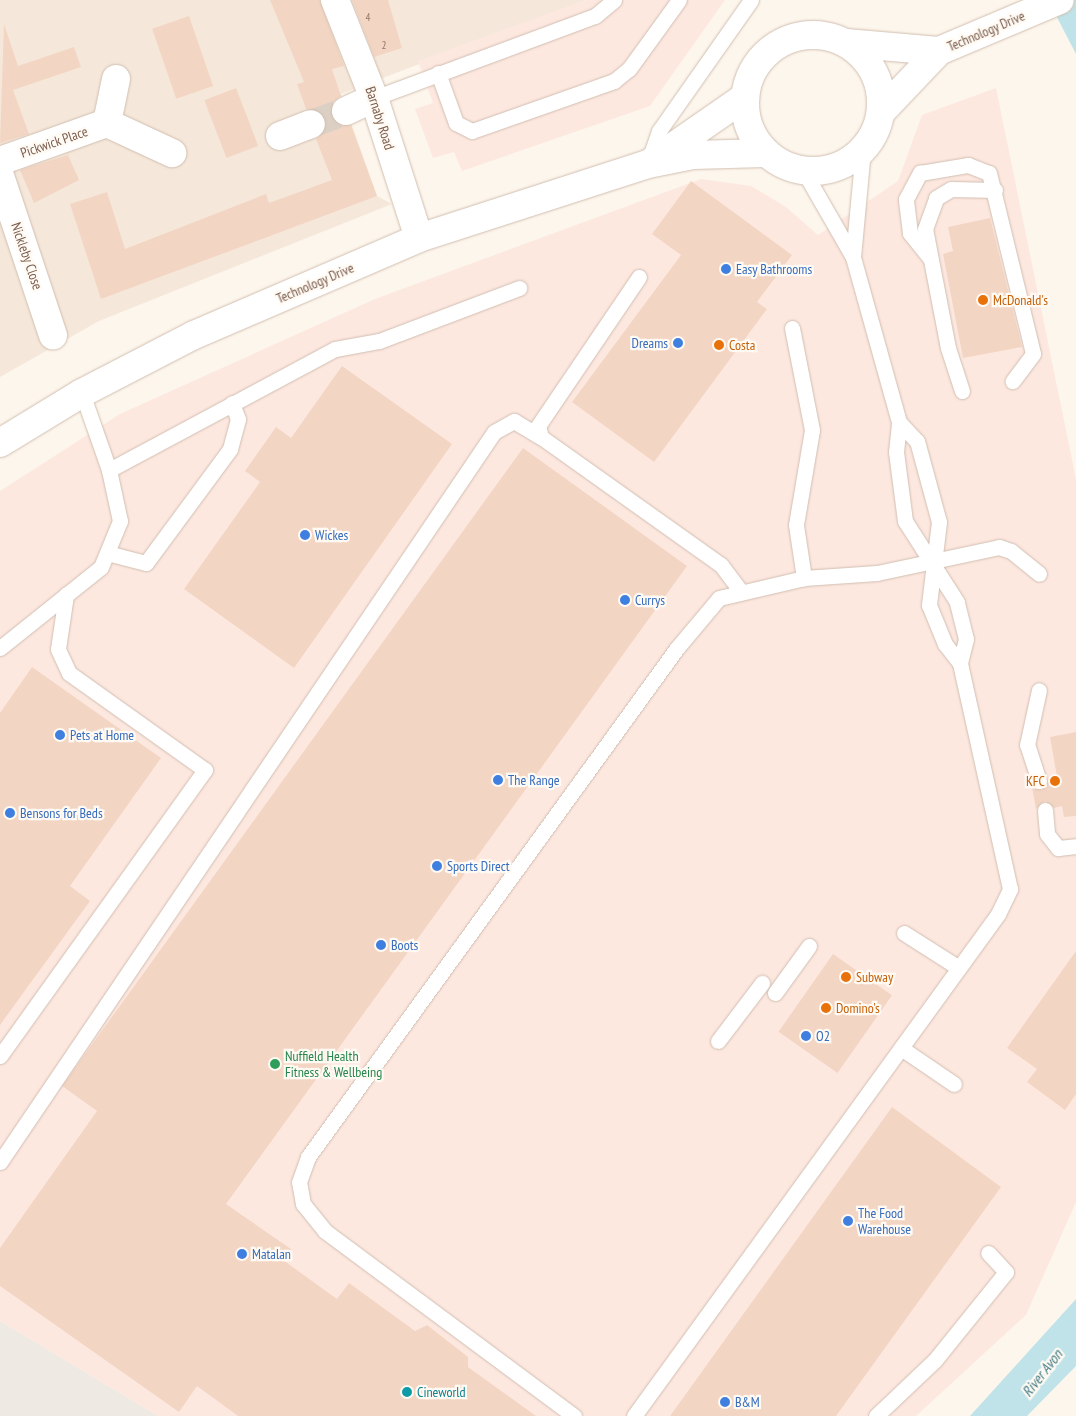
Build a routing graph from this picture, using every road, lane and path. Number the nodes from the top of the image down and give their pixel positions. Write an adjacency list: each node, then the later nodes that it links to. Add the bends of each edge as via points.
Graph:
1 (335, 0): 11 (street, Barnaby Road)
2 (614, 0): 8 (lane, via 595,16)
3 (679, 0): 8 (lane, via 629,69 614,82 472,130 456,123)
4 (751, 0): 21 (lane, via 659,131)
5 (1060, 0): 7 (street, Technology Drive)
6 (846, 43): 7 (street, Technology Drive); 10 (street, via 828,36 790,38 760,60); 13 (street, via 873,70)
7 (939, 51): 13 (street, Technology Drive)
8 (438, 73): 11 (lane)
9 (116, 79): 14 (street)
10 (745, 97): 19 (street, via 752,135); 21 (street, Technology Drive)
11 (374, 98): 12 (street); 25 (street, Barnaby Road)
12 (346, 111)
13 (881, 112): 17 (street)
14 (108, 123): 18 (street); 20 (street, Pickwick Place)
15 (311, 124): 16 (street)
16 (280, 136)
17 (863, 149): 22 (street, via 838,165); 26 (lane)
18 (172, 152)
19 (765, 153): 21 (street, Technology Drive, via 693,155); 22 (street)
20 (0, 162)
21 (648, 164): 25 (street, Technology Drive)
22 (803, 170): 26 (lane)
23 (0, 176): 31 (street, Nickleby Close)
24 (995, 190): 27 (lane, via 951,189 936,198 924,229); 27 (lane, via 990,173 968,165 920,173 906,199 910,233); 32 (lane, via 1033,354)
25 (419, 238): 34 (street, Technology Drive, via 194,336)
26 (853, 257): 36 (lane)
27 (930, 258): 33 (lane)
28 (639, 277): 37 (lane, via 538,426)
29 (519, 288): 35 (lane, via 379,341 335,350)
30 (792, 328): 43 (lane, via 812,430 796,526)
31 (54, 335)
32 (1013, 381)
33 (962, 391)
34 (82, 393): 38 (street, Technology Drive); 39 (lane)
35 (232, 403): 39 (lane); 40 (lane, via 238,419 230,449 146,564)
36 (899, 422): 41 (lane, via 896,452 905,521); 41 (lane, via 917,441 939,522)
37 (542, 436): 44 (lane, via 721,565); 61 (lane, via 514,421 494,432)
38 (0, 443)
39 (109, 470): 40 (lane, via 120,522)
40 (107, 553): 45 (lane, via 101,568)
41 (932, 563): 42 (lane, via 999,547 1011,551); 43 (lane, via 876,573); 47 (lane, via 929,605 945,644); 47 (lane, via 957,602 966,639)
42 (1039, 574)
43 (804, 578): 44 (lane)
44 (740, 590): 63 (lane, via 719,598 677,648 308,1157 298,1182 303,1204 326,1231)
45 (66, 595): 46 (lane); 59 (lane, via 58,648 69,673 205,770)
46 (0, 648)
47 (960, 663): 54 (lane, via 1010,889)
48 (1039, 690): 49 (lane, via 1027,745)
49 (1039, 781)
50 (1045, 810): 51 (lane, via 1047,834 1058,848)
51 (1076, 846)
52 (904, 933): 54 (lane)
53 (809, 946): 56 (lane)
54 (959, 968): 58 (lane)
55 (762, 984): 57 (lane)
56 (775, 993)
57 (718, 1041)
58 (901, 1048): 60 (lane); 64 (lane)
59 (0, 1056)
60 (954, 1084)
61 (0, 1162)
62 (988, 1253): 65 (lane, via 1006,1272 935,1360)
63 (574, 1416)
64 (634, 1416)
65 (876, 1416)

